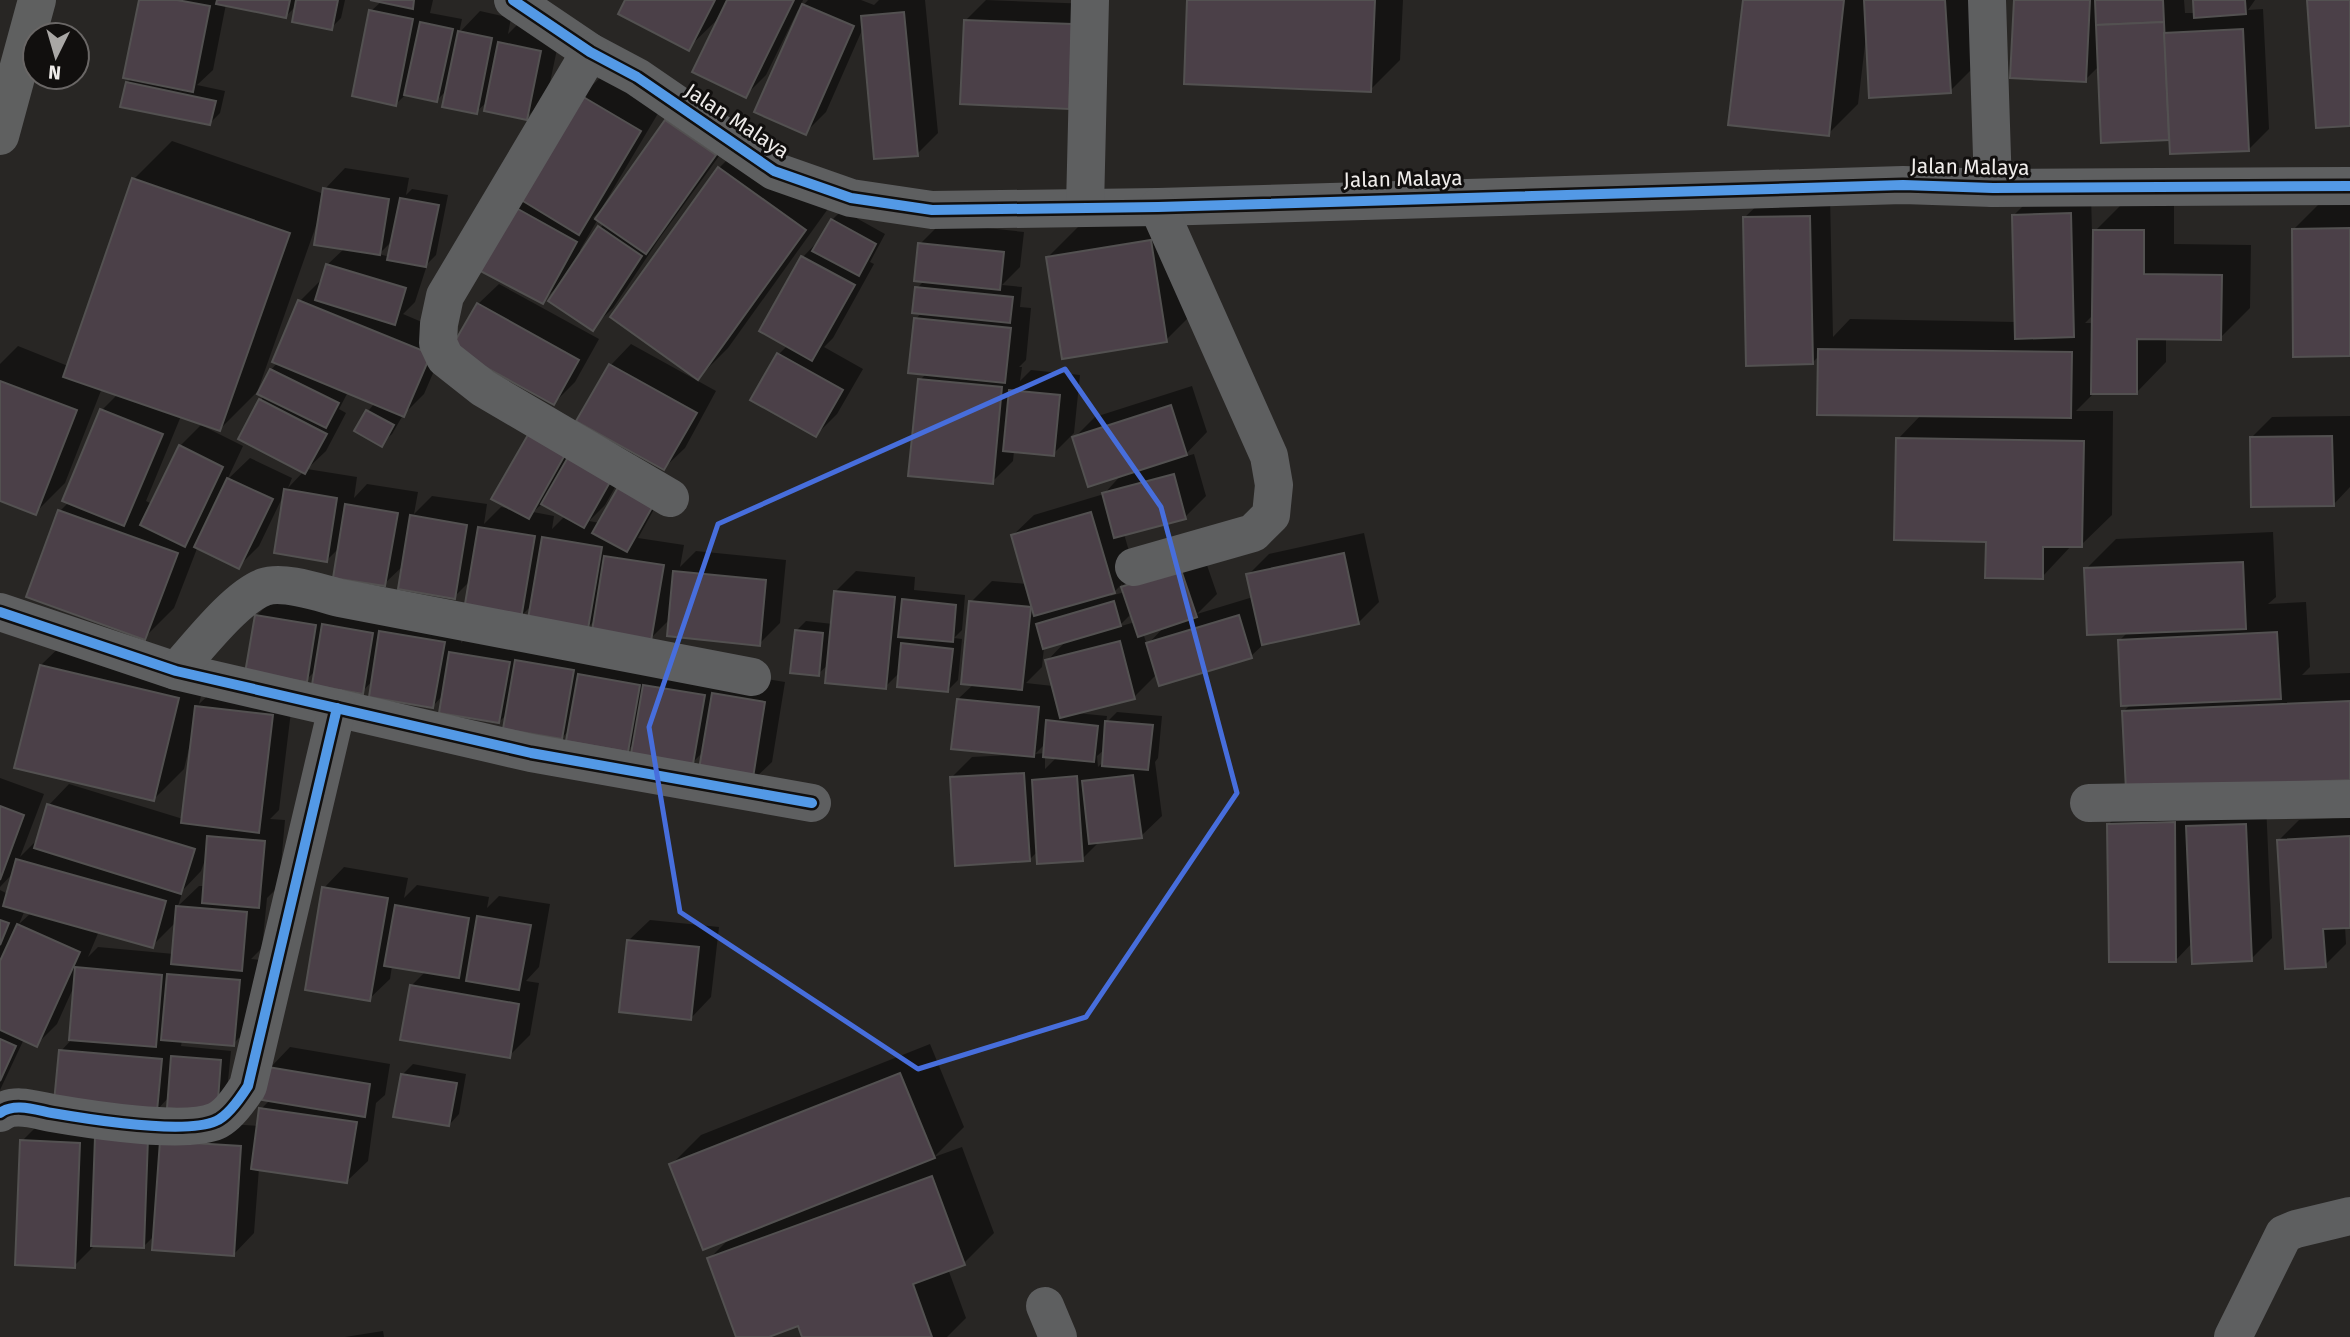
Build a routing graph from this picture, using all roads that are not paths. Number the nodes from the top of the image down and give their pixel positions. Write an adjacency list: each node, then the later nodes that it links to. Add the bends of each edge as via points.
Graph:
1 (37, 0): 6 (main road)
2 (513, 0): 5 (street, Jalan Malaya)
3 (1090, 0): 9 (street)
4 (1987, 0): 8 (street)
5 (590, 52): 9 (street, Jalan Malaya, via 637,77 774,172 851,198 932,209); 11 (street, via 445,296 438,343 445,358 483,388)
6 (0, 136)
7 (2350, 186): 8 (street, Jalan Malaya)
8 (1993, 188): 10 (street, Jalan Malaya, via 1903,185)
9 (1085, 207): 10 (street, Jalan Malaya)
10 (1158, 207): 12 (street, via 1269,456 1274,485 1271,515 1253,533)
11 (670, 498)
12 (1135, 567)
13 (0, 612): 14 (street)
14 (176, 671): 15 (street, via 238,603 264,587 276,586); 16 (street)
15 (752, 677)
16 (337, 708): 18 (street, via 531,753); 20 (street, via 244,1092 219,1120 205,1125 172,1127 20,1108)
17 (2350, 799): 19 (street)
18 (812, 803)
19 (2089, 803)
20 (0, 1113)
21 (2350, 1216): 22 (street, via 2284,1234)
22 (2233, 1337)

